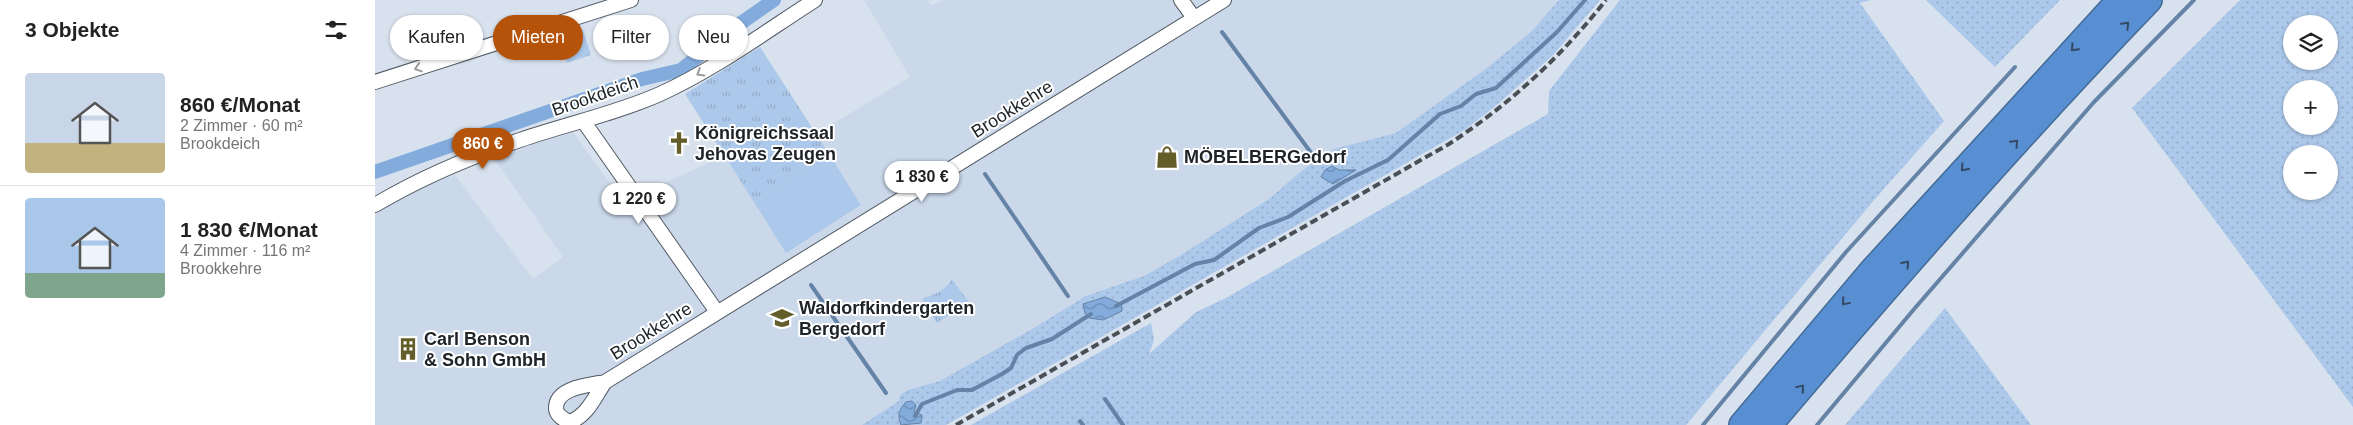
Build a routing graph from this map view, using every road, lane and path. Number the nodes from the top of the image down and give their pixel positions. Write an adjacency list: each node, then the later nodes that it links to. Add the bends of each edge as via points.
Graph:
1 (631, 0): 8 (street, one-way to 8)
2 (815, 0): 9 (street, Brookdeich, one-way to 9, via 693,77 659,94)
3 (1181, 0): 7 (street)
4 (1224, 0): 7 (street, Brookkehre)
5 (2120, 0): 13 (highway, one-way to 13, via 1872,270)
6 (2149, 0): 14 (highway, one-way to 6, via 1889,284)
7 (1194, 18): 11 (street, Brookkehre)
8 (375, 82)
9 (584, 122): 10 (street, Brookdeich, via 520,140 452,167); 11 (street, Brookkehre)
10 (375, 205)
11 (717, 312): 12 (street, Brookkehre)
12 (605, 382)
13 (1742, 425)
14 (1769, 425)

